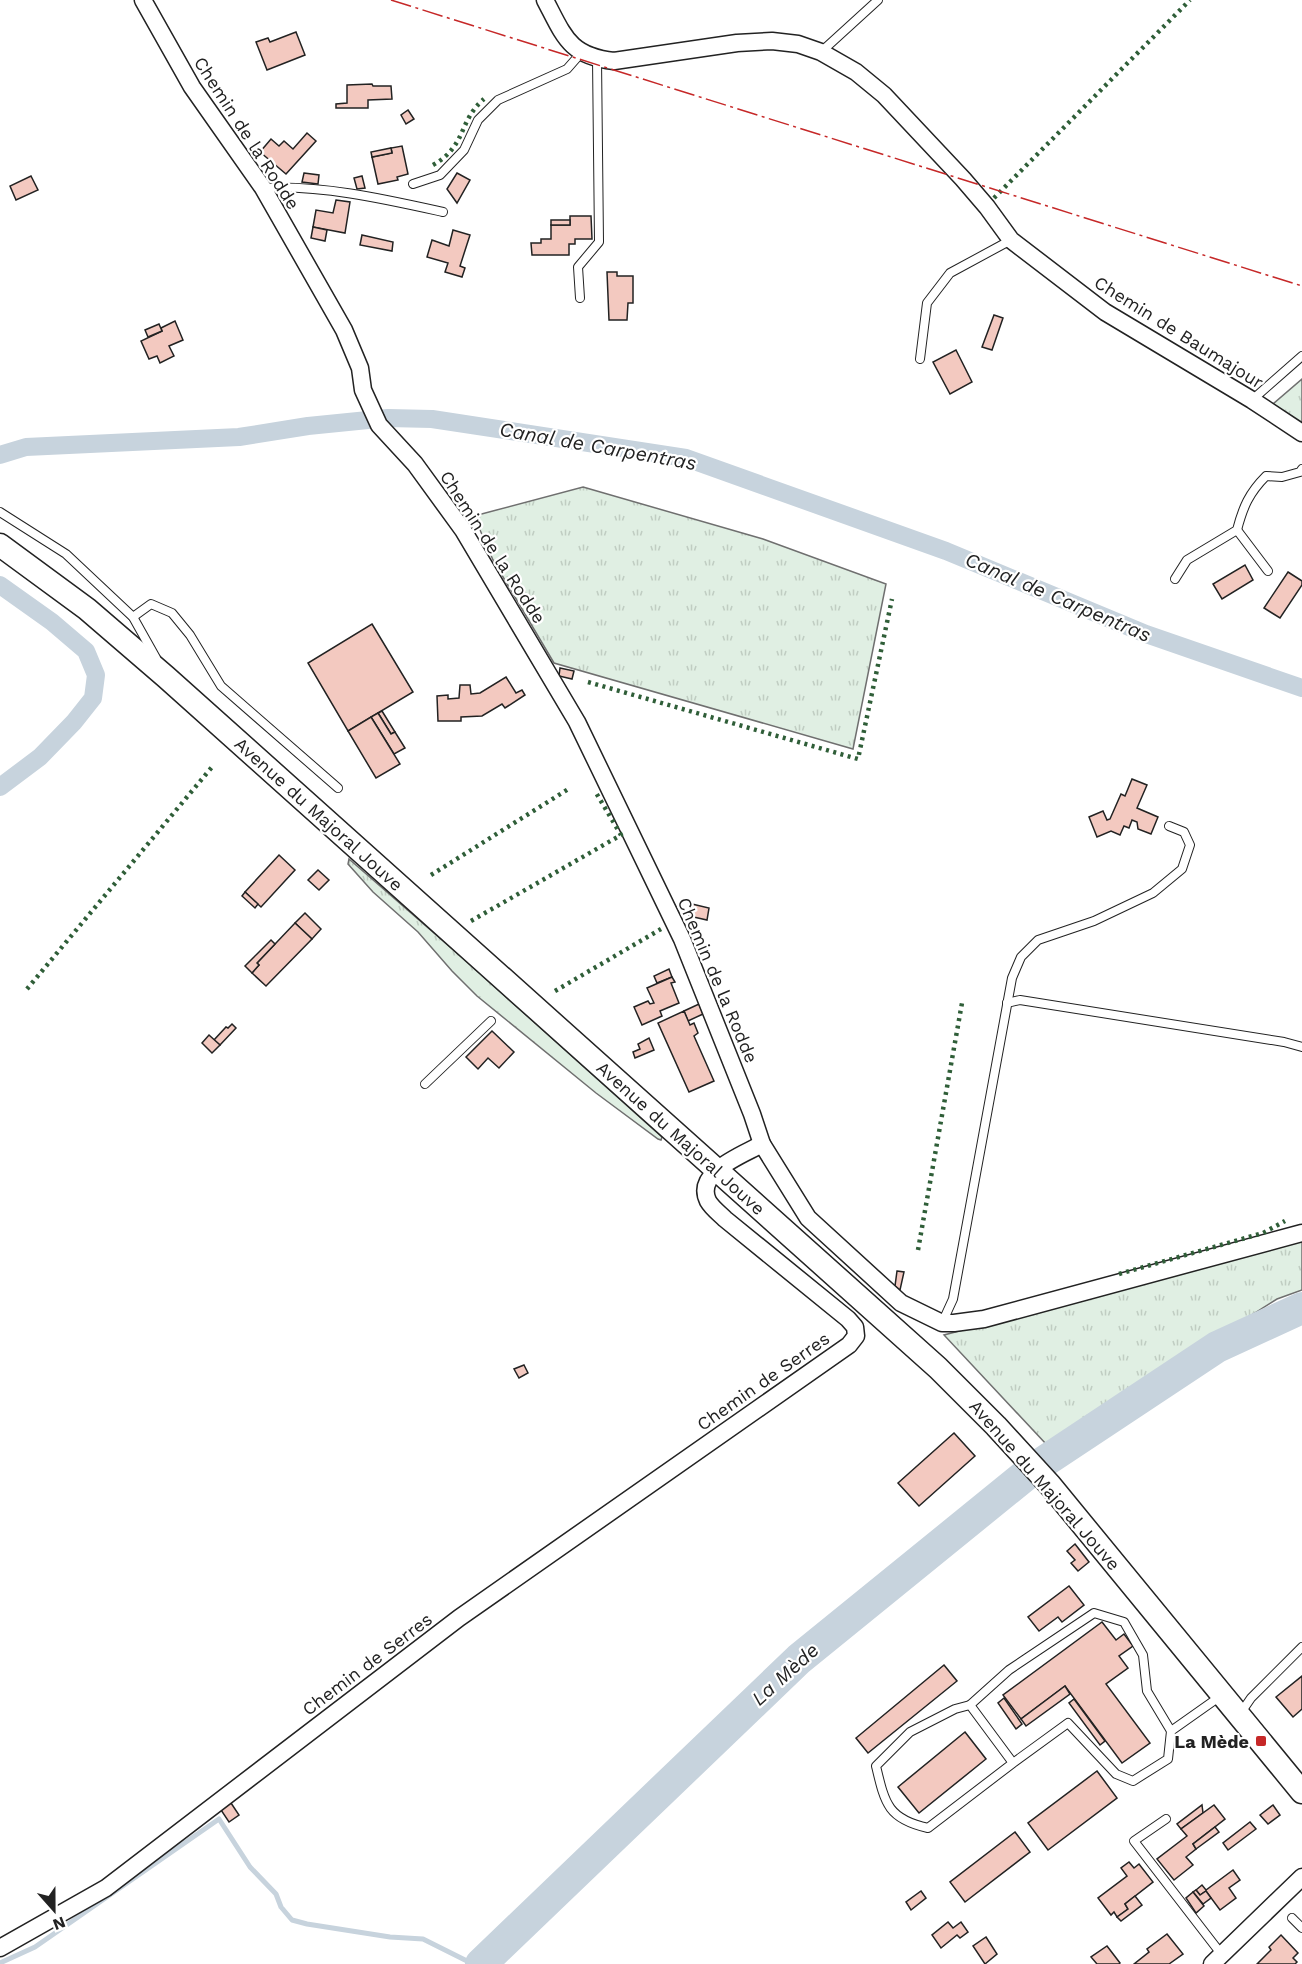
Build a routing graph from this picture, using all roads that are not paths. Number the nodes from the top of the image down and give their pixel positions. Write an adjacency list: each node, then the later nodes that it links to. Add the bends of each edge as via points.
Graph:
1 (143, 0): 8 (street, Chemin de la Rodde, via 192,87)
2 (544, 0): 5 (street, Chemin de Baumajour, via 565,38)
3 (878, 0): 4 (lane)
4 (821, 52): 6 (street, Chemin de Baumajour, via 772,41 614,61); 10 (street, Chemin de Baumajour, via 856,72 884,95 963,179)
5 (581, 53): 6 (street, Chemin de Baumajour); 7 (lane, via 567,69 498,100 478,120 464,150 440,175)
6 (597, 59): 11 (lane, via 599,242 578,267)
7 (413, 184)
8 (263, 188): 9 (lane, via 379,198); 30 (street, Chemin de la Rodde, via 344,330 379,425 415,464 463,530 577,722 682,939)
9 (442, 212)
10 (1011, 240): 13 (lane, via 950,273 927,303); 14 (street, Chemin de Baumajour, via 1105,312)
11 (580, 298)
12 (1302, 356): 14 (lane)
13 (920, 358)
14 (1252, 400): 15 (street, Chemin de Baumajour)
15 (1302, 433)
16 (1302, 469): 18 (lane, via 1282,477 1266,476 1252,489)
17 (0, 512): 22 (lane, via 66,554)
18 (1237, 530): 20 (lane); 21 (lane, via 1187,560)
19 (0, 545): 23 (main road, Avenue du Majoral Jouve, via 87,609)
20 (1268, 571)
21 (1174, 579)
22 (133, 617): 23 (lane); 24 (lane, via 151,604 172,613 220,686)
23 (166, 676): 31 (main road, Avenue du Majoral Jouve)
24 (338, 788)
25 (1169, 826): 26 (lane, via 1184,832 1190,845 1182,869 1153,893 1094,921 1038,940 1021,957)
26 (1007, 1004): 28 (lane, via 1020,1000); 33 (lane, via 953,1299)
27 (491, 1021): 29 (lane)
28 (1302, 1047)
29 (425, 1084)
30 (762, 1144): 31 (street); 33 (street, via 808,1218 901,1303)
31 (717, 1170): 35 (main road, Avenue du Majoral Jouve, via 938,1368 1028,1459); 45 (street, Chemin de Serres, via 705,1187 708,1200 725,1219 848,1319 856,1336 849,1345 459,1618 106,1888)
32 (1302, 1233): 33 (street, via 984,1319)
33 (942, 1323)
34 (1302, 1647): 37 (lane)
35 (1223, 1695): 37 (main road, Avenue du Majoral Jouve); 38 (lane)
36 (970, 1705): 38 (lane, via 1009,1670 1094,1613 1124,1622 1143,1655 1147,1691); 39 (lane); 39 (lane, via 910,1732 876,1766 887,1806 907,1823 928,1828)
37 (1239, 1715): 40 (main road, Avenue du Majoral Jouve)
38 (1171, 1731): 39 (lane, via 1168,1759 1133,1781 1116,1774 1068,1723)
39 (1013, 1763)
40 (1302, 1792)
41 (1166, 1819): 46 (lane, via 1134,1841)
42 (1302, 1877): 46 (street)
43 (1292, 1918): 44 (lane)
44 (1302, 1928)
45 (0, 1948)
46 (1217, 1960)

